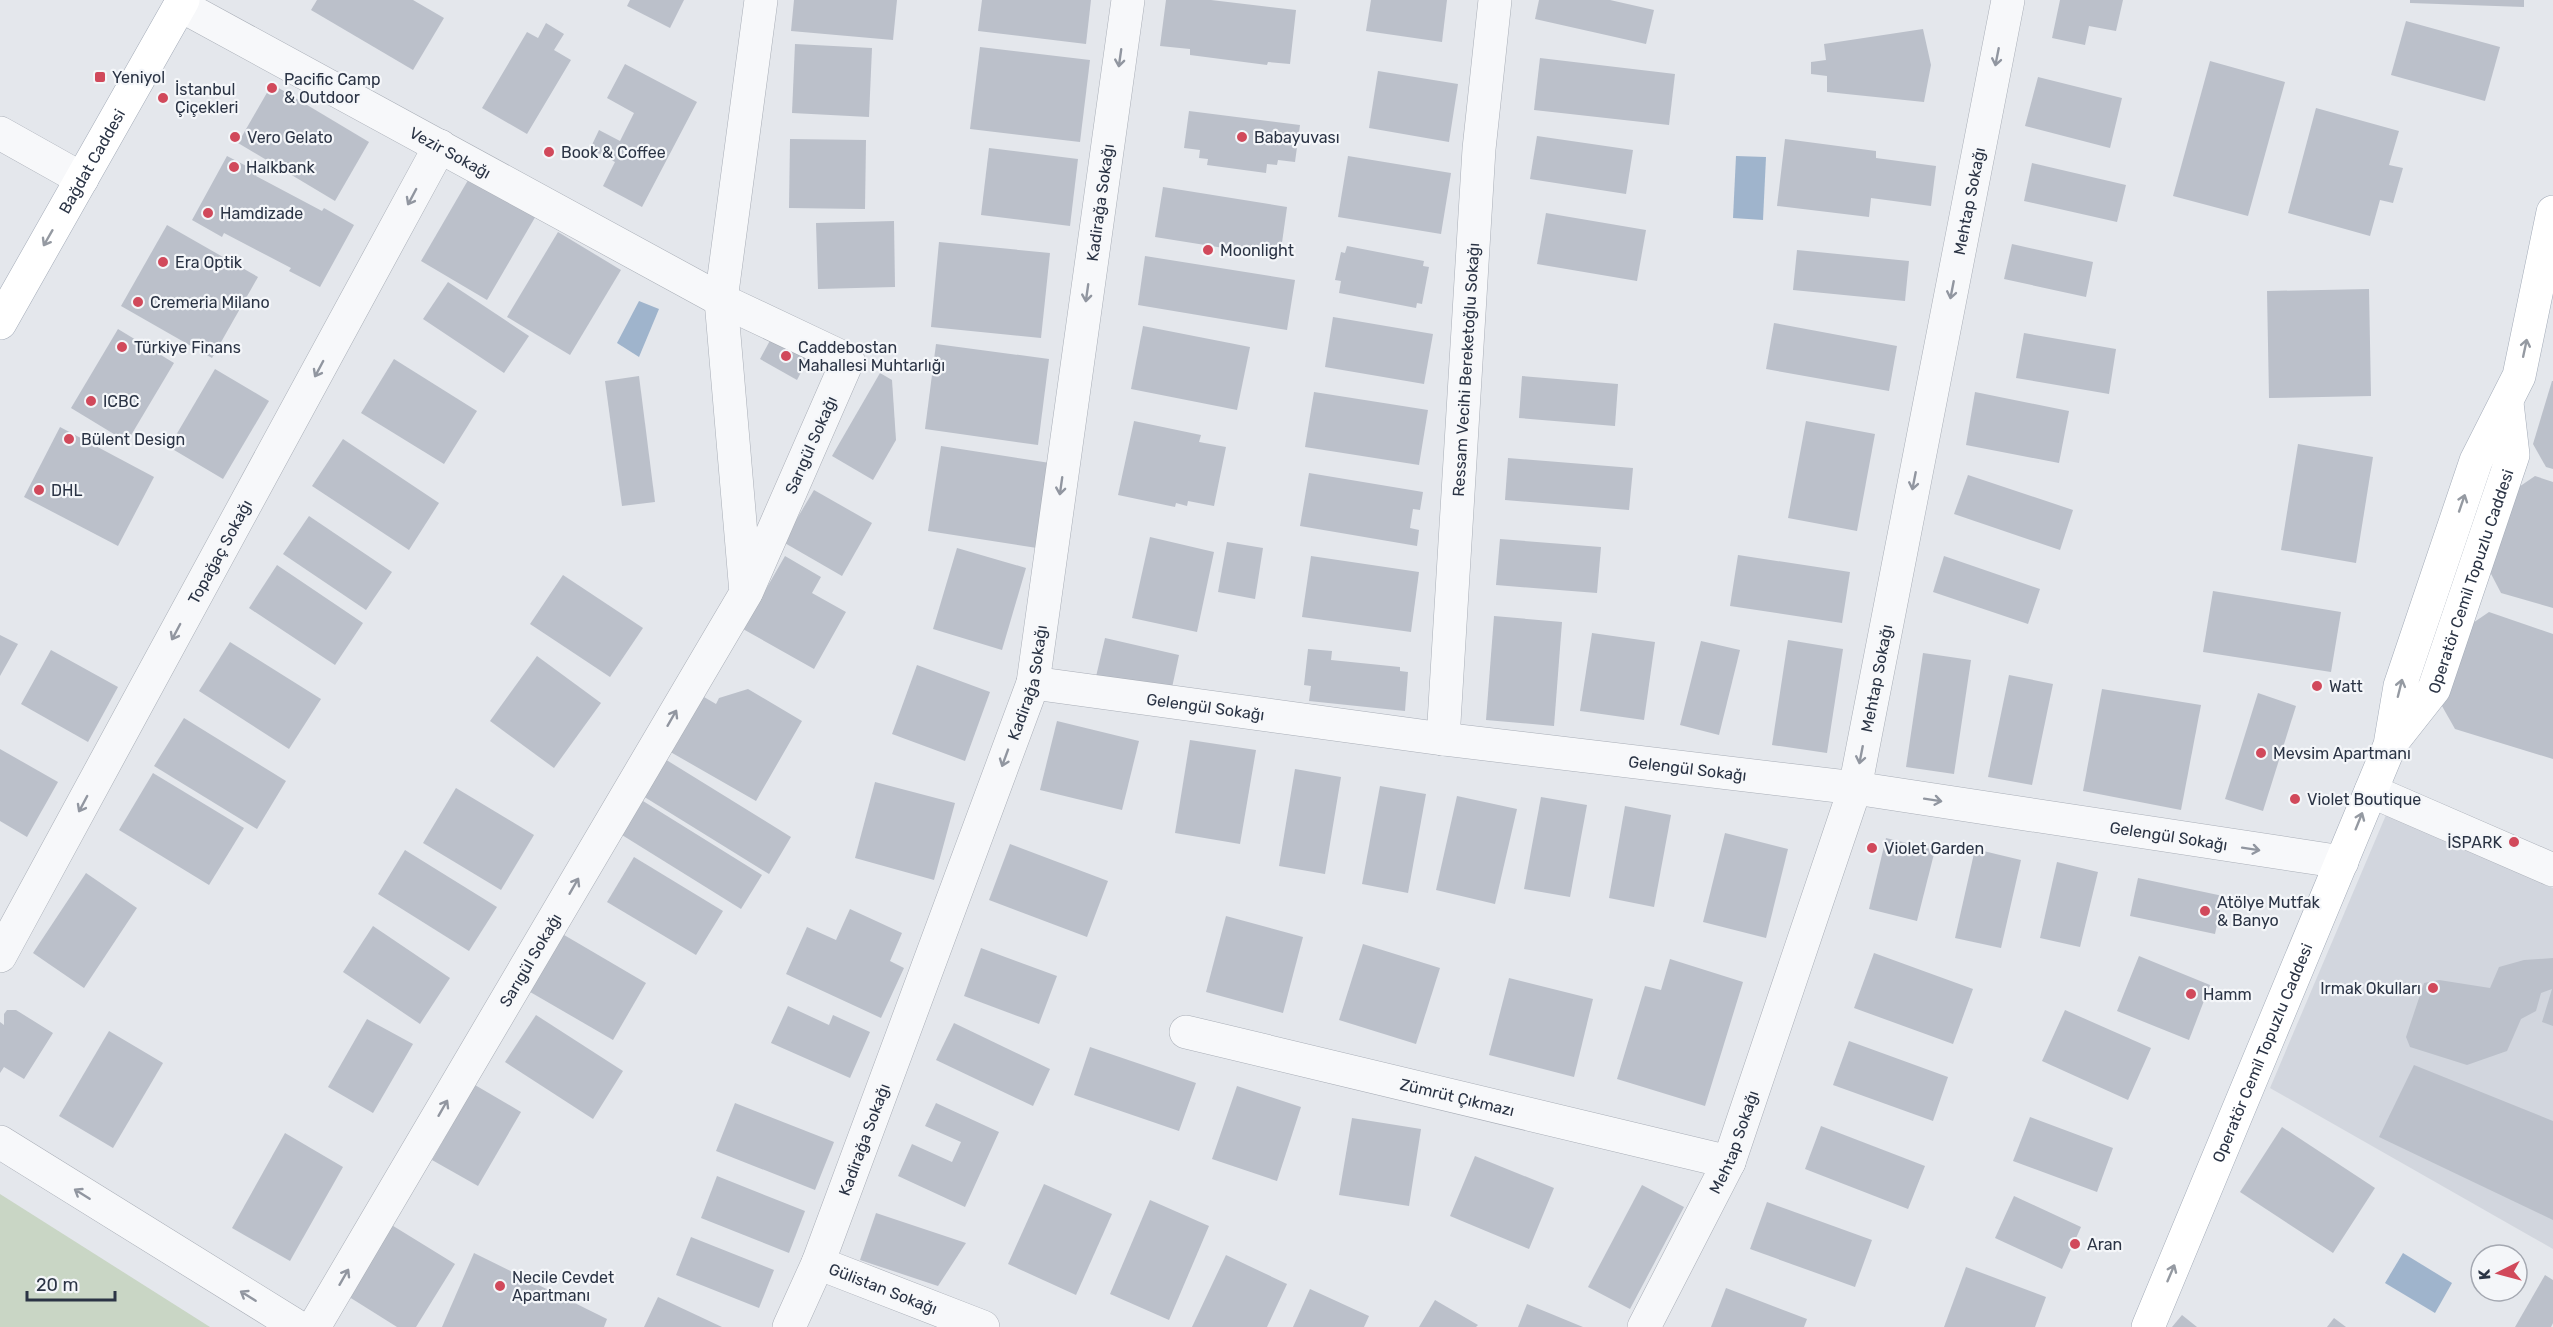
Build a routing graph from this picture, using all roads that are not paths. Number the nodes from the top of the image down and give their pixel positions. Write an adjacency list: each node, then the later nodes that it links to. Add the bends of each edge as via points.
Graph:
1 (761, 0): 10 (street)
2 (1128, 0): 13 (street, Kadirağa Sokağı, one-way to 13)
3 (1495, 0): 14 (street, Ressam Vecihi Bereketoğlu Sokağı, via 1479,149)
4 (2008, 0): 15 (street, Mehtap Sokağı, one-way to 15)
5 (182, 2): 7 (street, Vezir Sokağı); 8 (main road, Bağdat Caddesi)
6 (0, 133): 8 (street)
7 (440, 146): 10 (street, Vezir Sokağı); 19 (street, Topağaç Sokağı, one-way to 19)
8 (82, 179): 11 (main road, Bağdat Caddesi, one-way to 11)
9 (2553, 215): 16 (main road, Operatör Cemil Topuzlu Caddesi, one-way to 9, via 2390,745 2434,689 2513,455 2507,403 2519,376)
10 (721, 300): 12 (street); 12 (street, Sarıgül Sokağı, via 848,360)
11 (0, 323)
12 (746, 593): 25 (street, Sarıgül Sokağı, one-way to 12)
13 (1033, 683): 14 (street, Gelengül Sokağı); 23 (street, Kadirağa Sokağı, one-way to 23)
14 (1443, 739): 15 (street, Gelengül Sokağı)
15 (1855, 788): 17 (street, Gelengül Sokağı, one-way to 17); 22 (street, Mehtap Sokağı)
16 (2371, 791): 17 (main road, Operatör Cemil Topuzlu Caddesi, one-way to 16); 18 (street)
17 (2342, 862): 29 (main road, Operatör Cemil Topuzlu Caddesi, one-way to 17)
18 (2553, 870)
19 (0, 956)
20 (1186, 1032): 22 (street, Zümrüt Çıkmazı)
21 (0, 1143): 24 (street, one-way to 21)
22 (1729, 1162): 28 (street, Mehtap Sokağı)
23 (818, 1263): 26 (street, Kadirağa Sokağı); 27 (street, Gülistan Sokağı)
24 (298, 1327)
25 (314, 1327)
26 (789, 1327)
27 (983, 1327)
28 (1644, 1327)
29 (2148, 1327)

